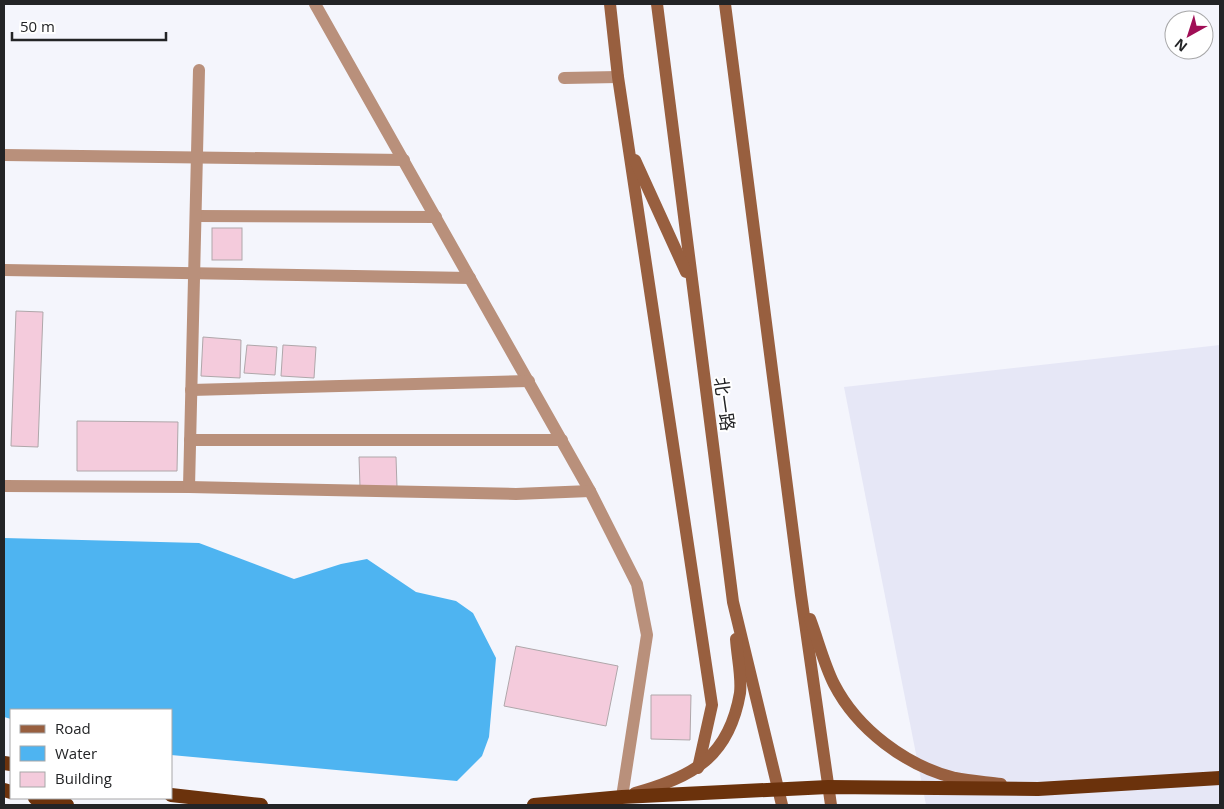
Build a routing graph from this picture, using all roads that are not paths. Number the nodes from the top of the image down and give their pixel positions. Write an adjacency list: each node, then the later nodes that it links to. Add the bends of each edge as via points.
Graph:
1 (315, 4): 11 (street)
2 (610, 4): 6 (main road)
3 (656, 4): 17 (main road, 北一路)
4 (725, 4): 25 (main road)
5 (199, 70): 10 (street)
6 (618, 76): 7 (street); 8 (main road)
7 (564, 78)
8 (628, 147): 17 (main road); 27 (main road, via 712,705)
9 (4, 155): 10 (street)
10 (197, 157): 11 (street); 12 (street)
11 (404, 160): 13 (street)
12 (196, 216): 13 (street); 15 (street)
13 (436, 217): 16 (street)
14 (4, 270): 15 (street)
15 (194, 274): 16 (street); 19 (street)
16 (470, 278): 18 (street)
17 (691, 284): 26 (main road, 北一路)
18 (529, 381): 19 (street); 21 (street)
19 (191, 390): 20 (street)
20 (190, 440): 21 (street); 23 (street)
21 (562, 440): 24 (street)
22 (4, 486): 23 (street)
23 (189, 487): 24 (street, via 516,494)
24 (590, 491): 33 (street, via 638,584 647,634)
25 (802, 595): 29 (main road); 31 (main road, via 834,684 854,714 882,741 918,764 955,778)
26 (733, 602): 27 (main road, via 740,691 720,745); 30 (main road, 北一路)
27 (698, 768): 33 (main road, via 670,784)
28 (1220, 778): 31 (highway)
29 (828, 787): 30 (highway); 31 (highway); 39 (main road)
30 (780, 789): 33 (highway); 38 (main road, 北一路)
31 (1038, 789)
32 (172, 795): 36 (highway)
33 (622, 797): 37 (highway)
34 (40, 799): 35 (highway)
35 (67, 805)
36 (261, 805)
37 (534, 805)
38 (782, 805)
39 (831, 805)

